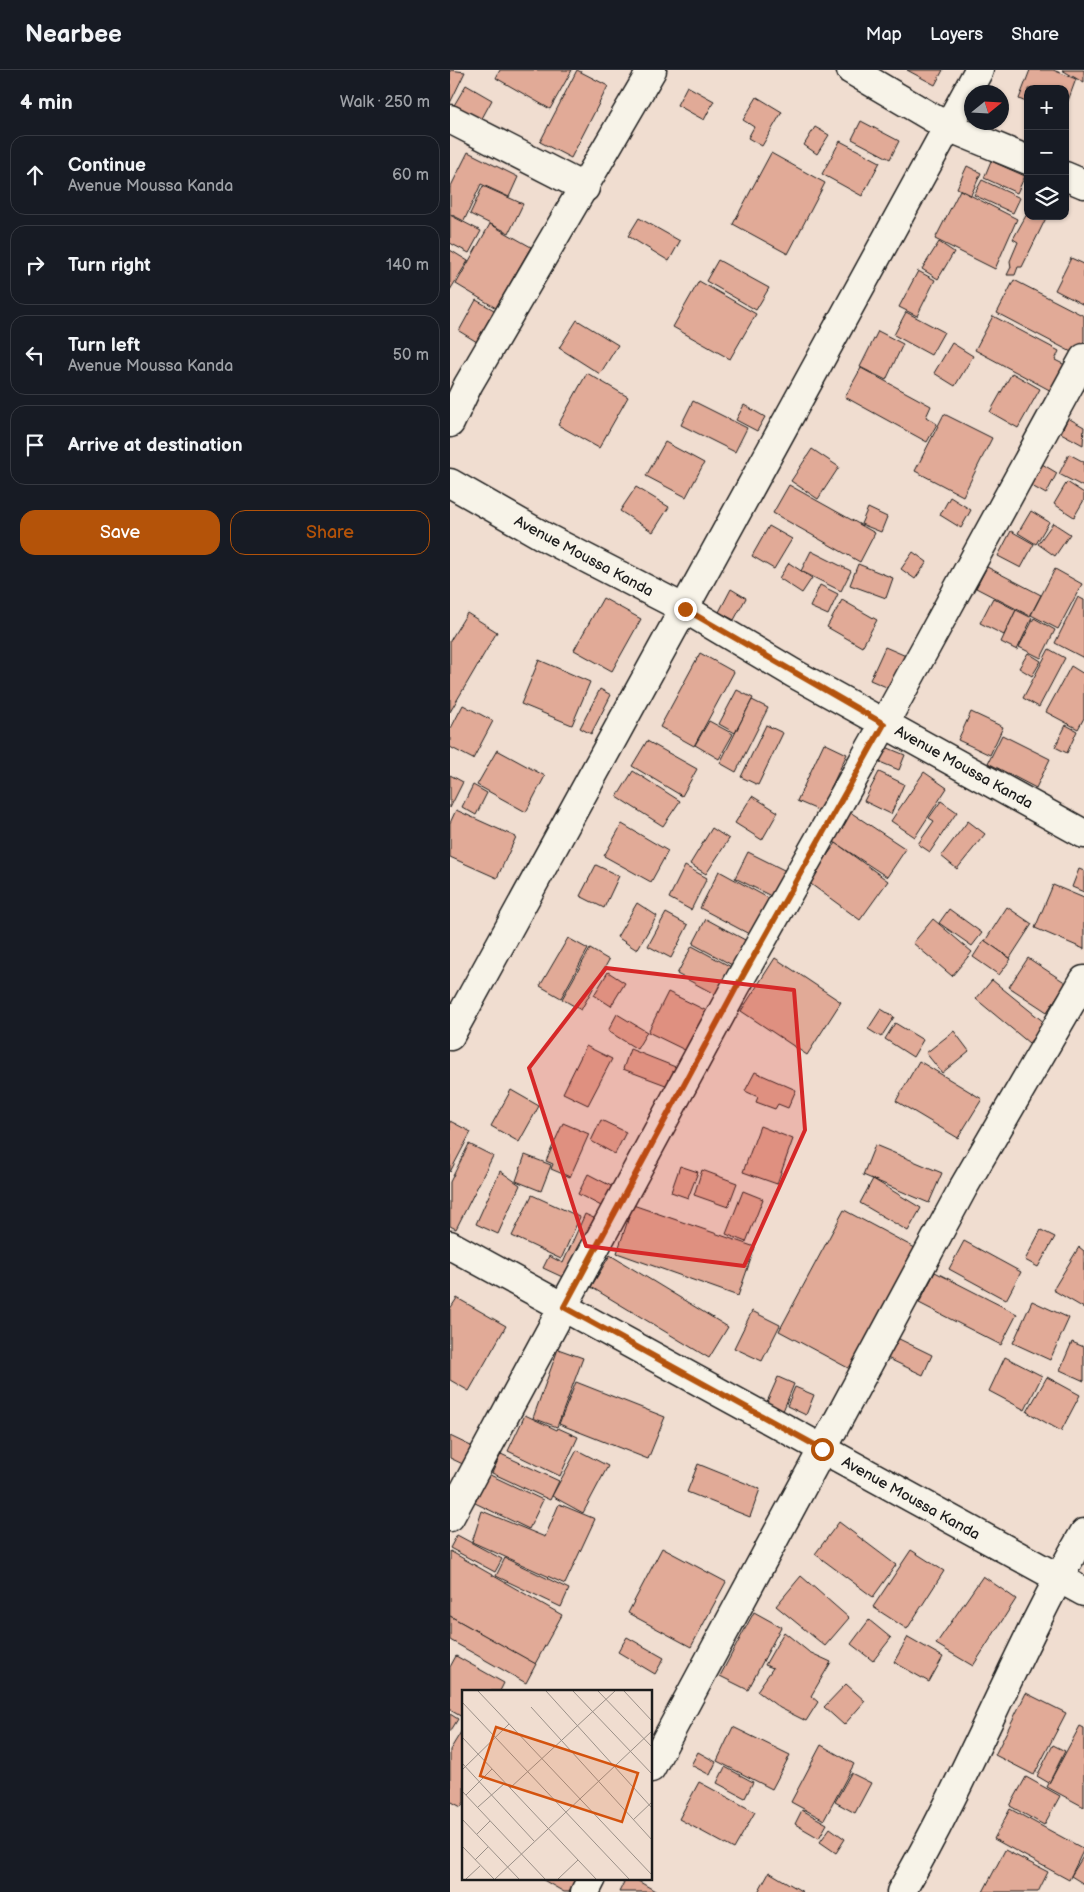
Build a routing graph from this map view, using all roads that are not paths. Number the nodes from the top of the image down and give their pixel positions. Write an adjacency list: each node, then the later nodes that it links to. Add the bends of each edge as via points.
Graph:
1 (652, 70): 9 (street)
2 (851, 70): 5 (street)
3 (979, 70): 5 (street)
4 (450, 119): 9 (street)
5 (948, 127): 6 (street); 14 (street)
6 (1024, 158)
7 (1069, 178): 8 (street)
8 (1084, 184)
9 (585, 188): 11 (street)
10 (1084, 358): 15 (street)
11 (459, 380): 12 (street)
12 (450, 423)
13 (450, 483): 14 (street, Avenue Moussa Kanda, via 542,536)
14 (685, 609): 15 (street, Avenue Moussa Kanda); 18 (street)
15 (884, 724): 16 (street, Avenue Moussa Kanda); 20 (street, via 736,988)
16 (1084, 834)
17 (1084, 980): 21 (street, via 963,1188)
18 (450, 1036)
19 (450, 1245): 20 (street, Avenue Moussa Kanda)
20 (564, 1307): 21 (street, Avenue Moussa Kanda); 22 (street)
21 (822, 1449): 24 (street, Avenue Moussa Kanda); 26 (street)
22 (450, 1517)
23 (1084, 1533): 24 (street)
24 (1058, 1578): 25 (street, Avenue Moussa Kanda); 29 (street, via 928,1846)
25 (1084, 1592)
26 (652, 1766)
27 (591, 1880): 28 (street)
28 (585, 1892)
29 (901, 1892)

